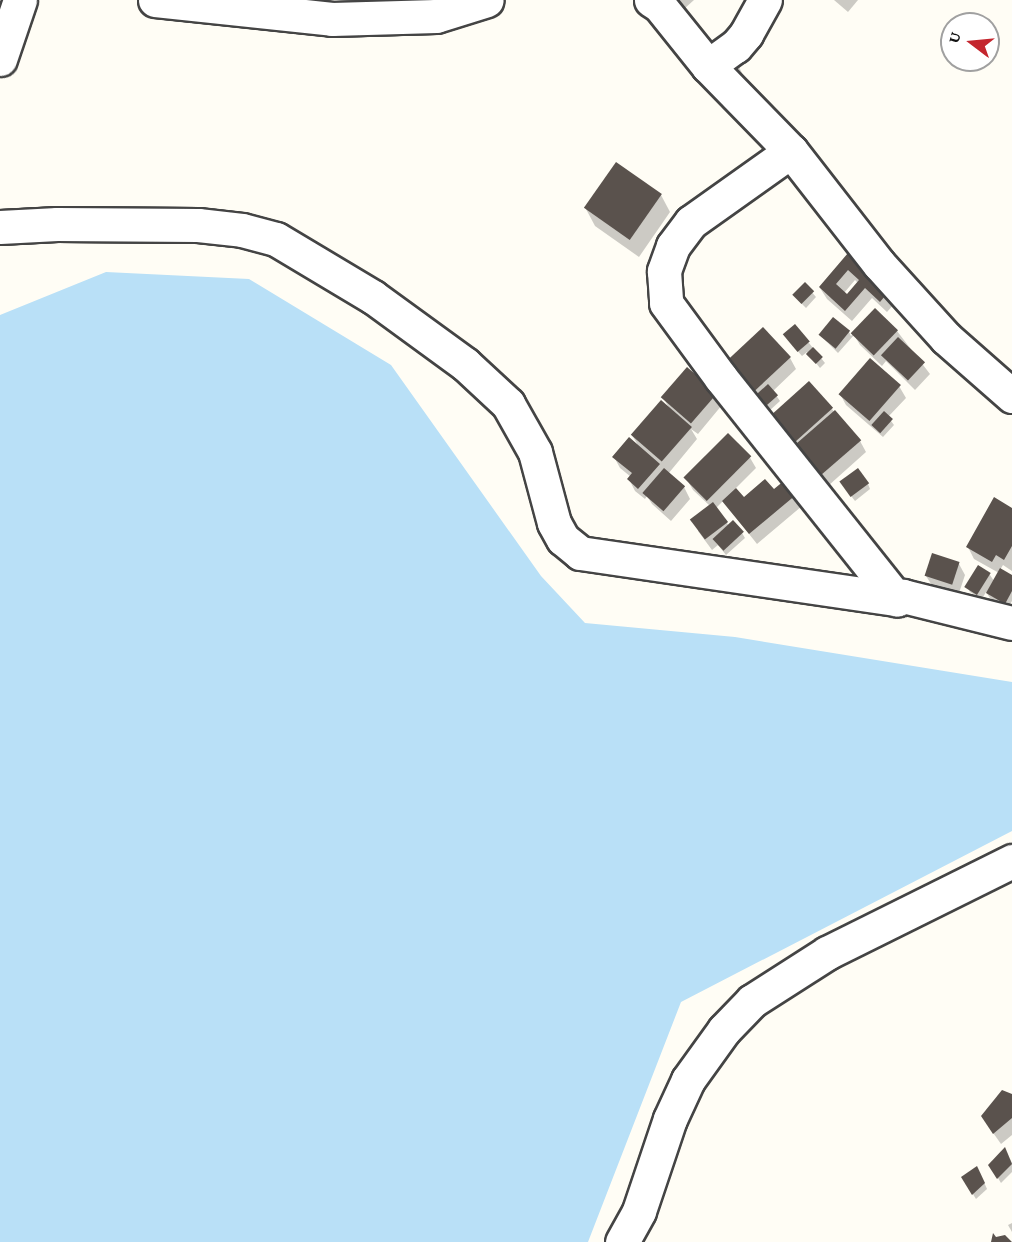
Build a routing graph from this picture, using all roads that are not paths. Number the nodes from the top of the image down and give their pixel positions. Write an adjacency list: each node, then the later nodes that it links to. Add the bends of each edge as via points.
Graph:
1 (20, 0): 6 (street)
2 (155, 0): 3 (street, via 332,19 436,16)
3 (487, 0)
4 (651, 0): 7 (street)
5 (765, 0): 7 (street, via 736,46)
6 (0, 59)
7 (708, 66): 8 (street)
8 (791, 151): 10 (street, via 879,264 946,338); 11 (street, via 691,222 673,246 664,271 666,303)
9 (0, 227): 11 (street, via 198,225 276,239 374,297 465,364 508,404 535,452 554,523 563,538 580,553)
10 (1012, 396)
11 (897, 599): 12 (street, via 903,596)
12 (1012, 623)
13 (1012, 861): 14 (street, via 827,953 753,1001 724,1030 688,1080 670,1119 639,1211)
14 (622, 1242)

